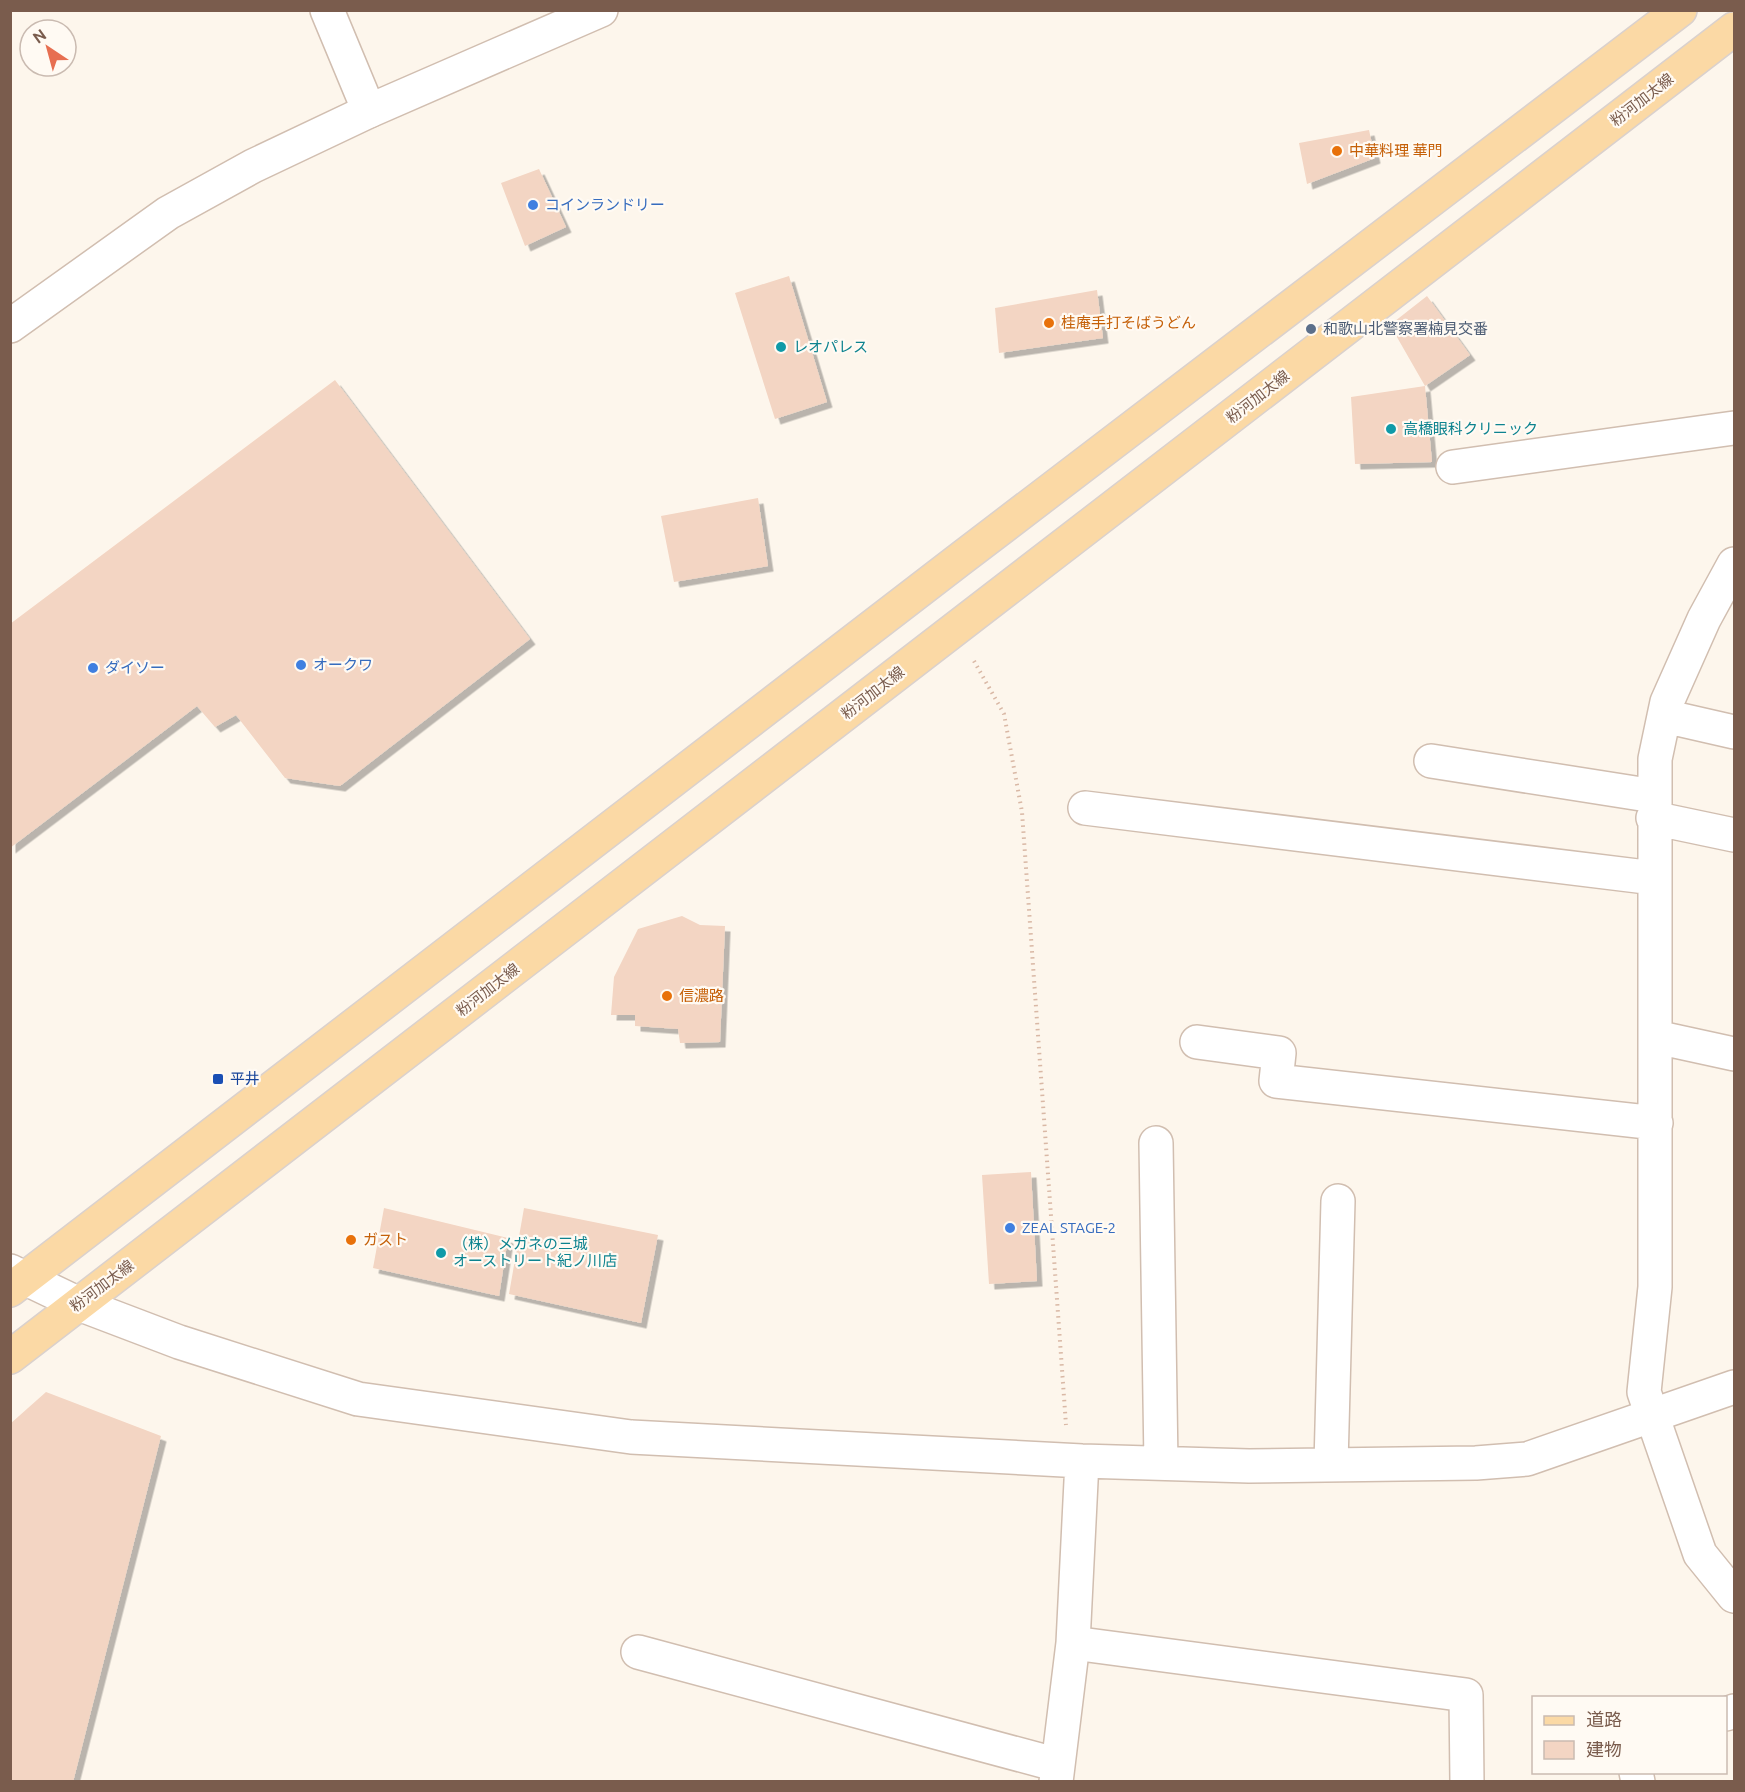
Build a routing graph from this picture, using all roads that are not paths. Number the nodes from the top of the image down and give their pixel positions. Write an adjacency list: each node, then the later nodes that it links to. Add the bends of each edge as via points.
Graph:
1 (327, 10): 5 (street)
2 (601, 10): 5 (street)
3 (1680, 10): 23 (main road)
4 (1734, 29): 24 (main road, 粉河加太線)
5 (369, 111): 6 (street, via 253,166 168,213)
6 (10, 326)
7 (1734, 428): 8 (street)
8 (1453, 467)
9 (1734, 564): 10 (street, via 1704,619)
10 (1664, 716): 11 (street); 13 (street, via 1655,759)
11 (1734, 732)
12 (1431, 761): 13 (street)
13 (1654, 807): 15 (street); 16 (street)
14 (1085, 808): 16 (street)
15 (1734, 835)
16 (1654, 878): 17 (street)
17 (1656, 1037): 19 (street); 20 (street)
18 (1197, 1042): 20 (street, via 1279,1053 1276,1081)
19 (1734, 1054)
20 (1656, 1124): 27 (street, via 1655,1287 1644,1392)
21 (1156, 1143): 29 (street)
22 (1338, 1201): 30 (street)
23 (15, 1280): 24 (street)
24 (79, 1304): 25 (main road, 粉河加太線); 28 (street, via 179,1342 358,1399 631,1437)
25 (10, 1357)
26 (1734, 1387): 27 (street)
27 (1653, 1415): 30 (street, via 1527,1459); 31 (street, via 1700,1554)
28 (1069, 1460): 29 (street); 32 (street)
29 (1161, 1463): 30 (street)
30 (1331, 1464)
31 (1734, 1596)
32 (1073, 1643): 34 (street); 35 (street, via 1466,1695)
33 (638, 1652): 34 (street)
34 (1057, 1773)
35 (1467, 1782)

